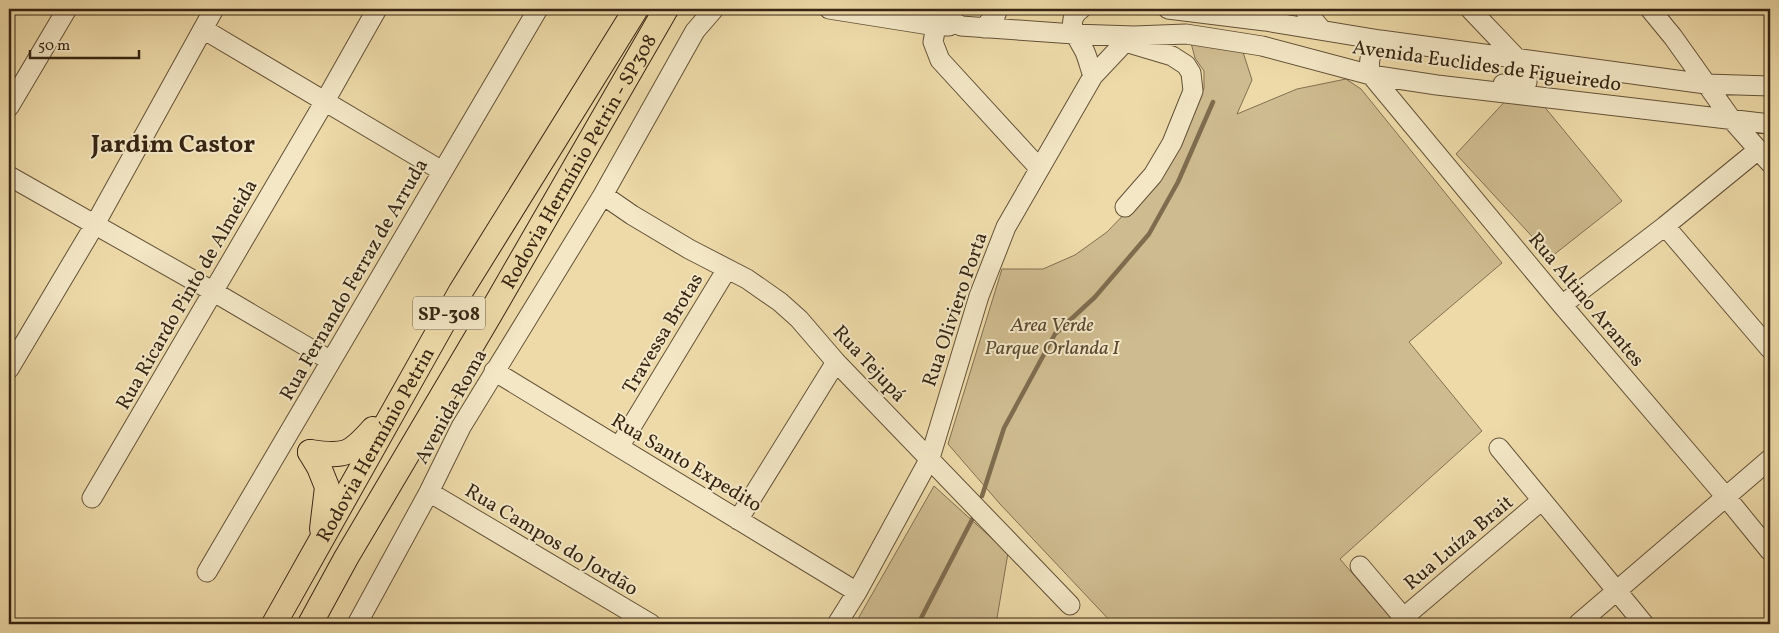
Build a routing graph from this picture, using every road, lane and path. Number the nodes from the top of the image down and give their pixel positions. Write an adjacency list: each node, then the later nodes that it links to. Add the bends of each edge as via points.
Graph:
1 (67, 9): 32 (street)
2 (214, 9): 20 (street)
3 (377, 9): 31 (street, Rua Ricardo Pinto de Almeida)
4 (538, 9): 37 (street, Rua Fernando Ferraz de Arruda)
5 (636, 9): 51 (main road, Rodovia Hermínio Petrin / SP-308)
6 (666, 9): 73 (main road, Rodovia Hermínio Petrin - SP308 / SP-308)
7 (714, 9): 39 (street, Avenida Roma, via 695,31)
8 (829, 9): 17 (street, Avenida Euclides de Figueiredo)
9 (922, 9): 18 (street, Avenida Euclides de Figueiredo)
10 (998, 9): 19 (street)
11 (1081, 9): 22 (street, via 1074,14)
12 (1169, 9): 16 (street, Avenida Euclides de Figueiredo)
13 (1304, 9): 21 (street)
14 (1470, 9): 25 (street)
15 (1650, 9): 29 (street)
16 (1269, 15): 21 (street, Avenida Euclides de Figueiredo)
17 (936, 26): 18 (street, Avenida Euclides de Figueiredo); 36 (street, via 933,42 940,60)
18 (961, 26): 19 (street, Avenida Euclides de Figueiredo)
19 (984, 28): 22 (street, Avenida Euclides de Figueiredo)
20 (203, 29): 31 (street); 41 (street)
21 (1322, 30): 24 (street, Avenida Euclides de Figueiredo)
22 (1074, 34): 23 (street, Avenida Euclides de Figueiredo); 27 (street)
23 (1130, 39): 26 (street, Avenida Euclides de Figueiredo, via 1186,34 1262,46); 27 (street, Rua Oliviero Porta); 40 (street, via 1186,64 1192,73 1193,91 1172,143 1153,175)
24 (1380, 40): 25 (street, Avenida Euclides de Figueiredo); 26 (street, via 1369,58)
25 (1517, 58): 28 (street, via 1528,70 1526,82 1521,86 1463,82); 29 (street, Avenida Euclides de Figueiredo)
26 (1371, 75): 28 (street, Avenida Euclides de Figueiredo); 45 (street, Rua Altino Arantes)
27 (1093, 76): 36 (street, Rua Oliviero Porta)
28 (1437, 84): 33 (street, Avenida Euclides de Figueiredo)
29 (1706, 84): 30 (street, Avenida Euclides de Figueiredo); 33 (street)
30 (1770, 86)
31 (326, 101): 37 (street); 44 (street, Rua Ricardo Pinto de Almeida)
32 (9, 107)
33 (1732, 120): 34 (street, Avenida Euclides de Figueiredo); 35 (street)
34 (1770, 124)
35 (1764, 157): 42 (street)
36 (1039, 168): 56 (street, Rua Oliviero Porta, via 1006,227 978,296)
37 (442, 171): 47 (street, Rua Fernando Ferraz de Arruda)
38 (9, 176): 41 (street)
39 (603, 195): 43 (street, Rua Tejupá); 50 (street, Avenida Roma)
40 (1125, 207)
41 (94, 226): 44 (street); 49 (street)
42 (1665, 226): 45 (street); 46 (street)
43 (727, 269): 48 (street, Rua Tejupá, via 780,302); 53 (street, Travessa Brotas)
44 (214, 292): 47 (street); 60 (street, Rua Ricardo Pinto de Almeida)
45 (1562, 305): 59 (street, Rua Altino Arantes)
46 (1770, 349)
47 (331, 361): 52 (street, Rua Fernando Ferraz de Arruda)
48 (836, 362): 56 (street, Rua Tejupá); 62 (street)
49 (9, 369)
50 (494, 371): 53 (street, Rua Santo Expedito); 58 (street, Avenida Roma, via 461,427)
51 (407, 386): 55 (main road, via 355,449 331,455); 63 (main road, Rodovia Hermínio Petrin / SP-308)
52 (287, 436): 55 (street); 66 (street, Rua Fernando Ferraz de Arruda)
53 (619, 447): 62 (street, Rua Santo Expedito)
54 (1499, 448): 61 (street)
55 (310, 452): 63 (main road, via 327,487)
56 (930, 458): 67 (street, Rua Oliviero Porta); 69 (street, Rua Tejupá)
57 (1770, 459): 59 (street)
58 (429, 492): 71 (street, Avenida Roma); 74 (street, Rua Campos do Jordão)
59 (1726, 497): 64 (street, Rua Altino Arantes); 68 (street)
60 (92, 498)
61 (1542, 500): 68 (street); 70 (street, Rua Luíza Brait)
62 (738, 520): 67 (street, Rua Santo Expedito)
63 (320, 541): 72 (main road, Rodovia Hermínio Petrin / SP-308)
64 (1770, 552)
65 (1360, 566): 70 (street)
66 (207, 572)
67 (857, 592): 75 (street, Rua Oliviero Porta)
68 (1616, 592): 76 (street); 77 (street)
69 (1070, 605)
70 (1406, 621)
71 (360, 623)
72 (274, 624)
73 (310, 624)
74 (651, 624)
75 (837, 624)
76 (1578, 624)
77 (1644, 624)

